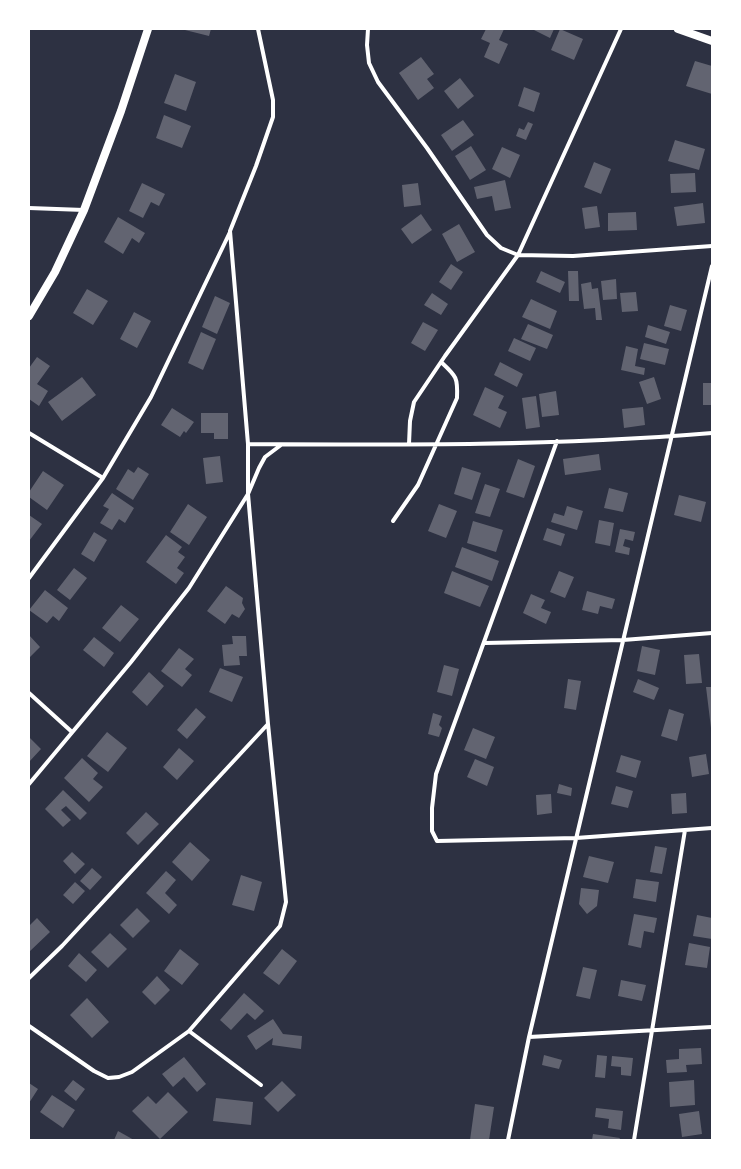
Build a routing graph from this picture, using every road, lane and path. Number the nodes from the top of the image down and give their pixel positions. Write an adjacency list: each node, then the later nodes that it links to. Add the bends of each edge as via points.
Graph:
1 (148, 29): 8 (main road, via 121,112)
2 (258, 29): 9 (street, via 274,100 273,117)
3 (368, 29): 11 (street, via 369,63 378,82 487,236 501,248)
4 (621, 29): 11 (street)
5 (678, 29): 6 (main road)
6 (712, 41)
7 (29, 208): 8 (street)
8 (84, 210): 13 (main road, via 55,272)
9 (230, 231): 19 (street); 23 (street, via 151,397)
10 (712, 246): 11 (street, via 573,256)
11 (518, 255): 14 (street)
12 (712, 266): 17 (street)
13 (29, 316)
14 (441, 362): 21 (street, via 414,402); 22 (street, via 455,374 458,384 457,398)
15 (29, 433): 23 (street)
16 (712, 433): 17 (street)
17 (671, 437): 18 (street); 28 (street)
18 (557, 441): 22 (street); 29 (street)
19 (248, 444): 20 (street); 24 (street)
20 (281, 444): 21 (street); 24 (street, via 265,457)
21 (409, 444): 22 (street)
22 (436, 444): 25 (street, via 418,485)
23 (103, 478): 26 (street)
24 (248, 494): 31 (street); 32 (street, via 189,588)
25 (393, 521)
26 (29, 578)
27 (712, 633): 28 (street)
28 (623, 640): 29 (street); 36 (street)
29 (485, 643): 36 (street, via 436,774 432,831 437,841)
30 (29, 693): 32 (street)
31 (268, 724): 37 (street, via 62,946); 41 (street, via 286,902 280,926)
32 (72, 732): 33 (street)
33 (29, 784)
34 (712, 828): 35 (street)
35 (685, 830): 36 (street); 40 (street)
36 (576, 838): 42 (street)
37 (29, 978)
38 (29, 1026): 41 (street, via 108,1078 132,1072)
39 (712, 1027): 40 (street)
40 (651, 1030): 42 (street); 45 (street)
41 (189, 1031): 43 (street)
42 (529, 1037): 44 (street)
43 (260, 1085)
44 (508, 1140)
45 (634, 1140)

